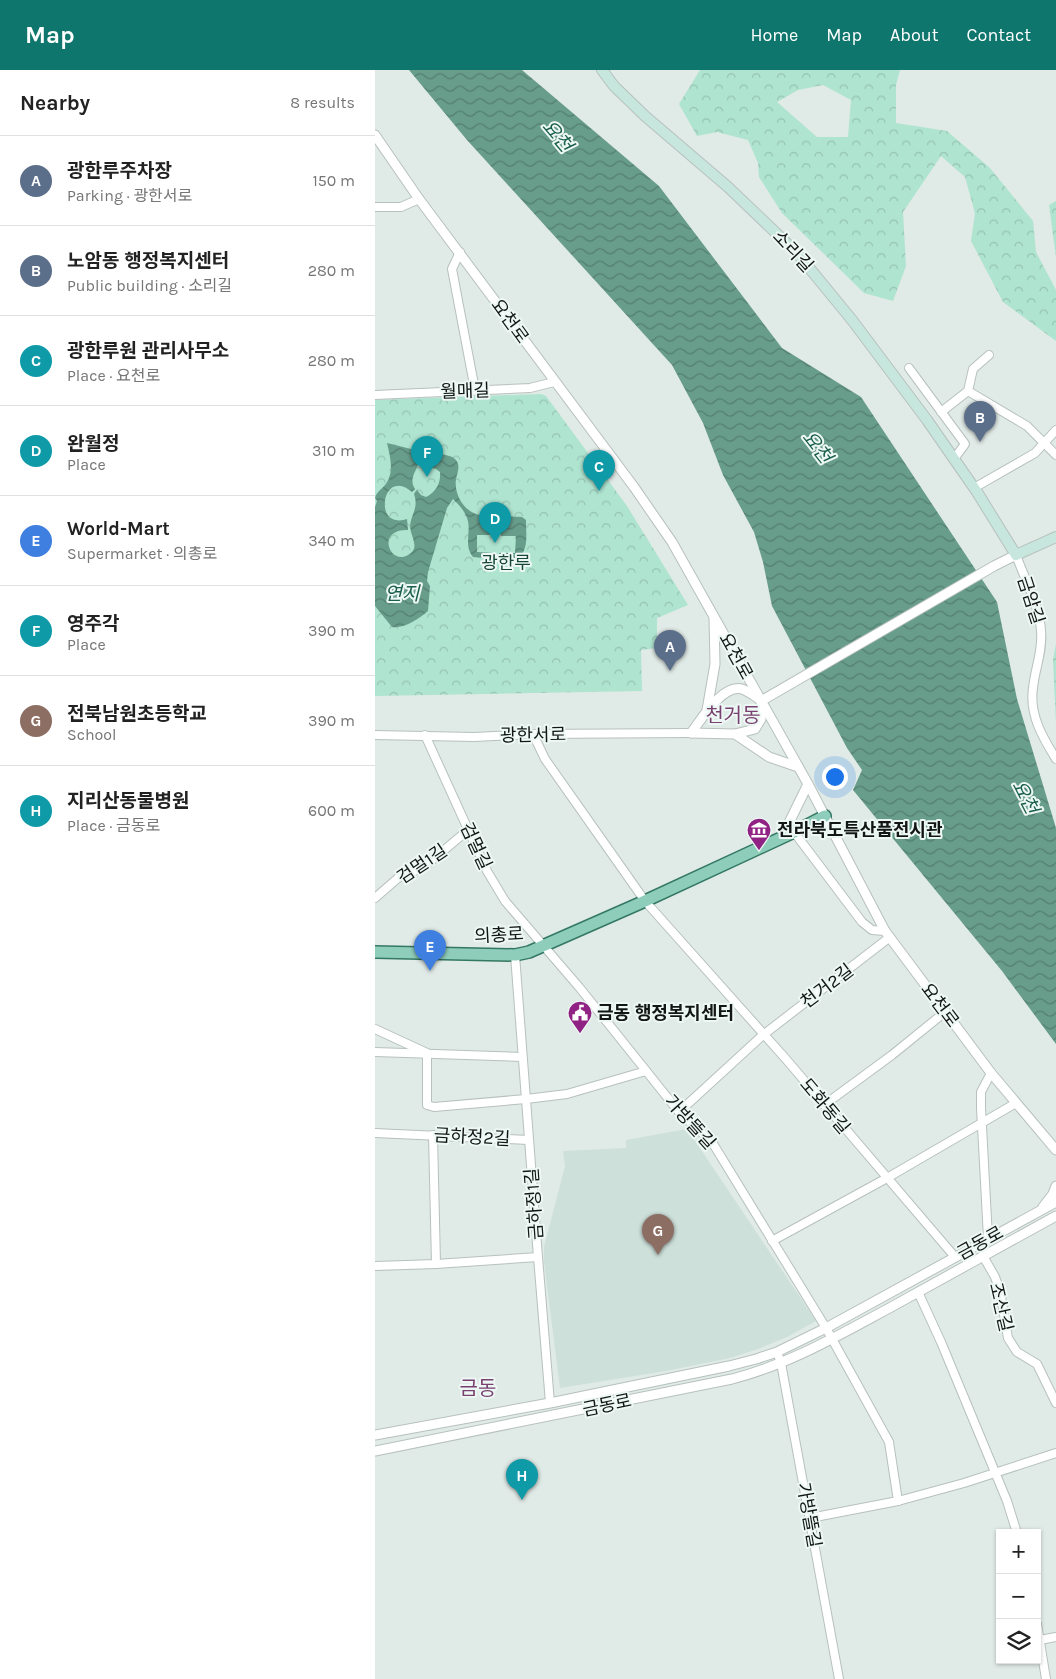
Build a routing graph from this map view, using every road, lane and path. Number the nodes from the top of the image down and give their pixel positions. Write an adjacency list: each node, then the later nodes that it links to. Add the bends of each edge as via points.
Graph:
1 (603, 70): 16 (main road, 소리길, via 645,116 728,187 797,253 852,320)
2 (375, 135): 3 (street, 요천로)
3 (419, 199): 4 (street, via 401,207); 5 (street, 요천로)
4 (375, 207)
5 (460, 252): 8 (street, 요천로); 9 (street, via 452,269)
6 (989, 355): 10 (street, via 973,369)
7 (909, 368): 12 (street)
8 (554, 382): 9 (street, 월매길, via 530,388); 20 (street, 요천로, via 673,542)
9 (475, 390): 11 (street, 월매길)
10 (968, 391): 12 (street); 14 (street, via 1027,426)
11 (375, 394)
12 (941, 412): 16 (street, via 965,444)
13 (1056, 430): 14 (street)
14 (1044, 444): 15 (street); 17 (street, via 1035,453)
15 (1056, 455)
16 (954, 459): 17 (main road, 소리길)
17 (974, 488): 19 (main road, 소리길)
18 (1056, 537): 19 (main road)
19 (1016, 555): 21 (street); 28 (street, 금암길, via 1041,631 1042,648 1033,688 1035,716 1041,734)
20 (713, 615): 21 (street, 요천로); 22 (street, via 715,664)
21 (761, 700): 22 (street, via 735,688); 25 (street, via 759,725); 29 (street, 요천로)
22 (707, 710): 23 (street)
23 (691, 733): 24 (street, 광한서로); 25 (street)
24 (533, 734): 27 (street, 광한서로); 36 (street, via 545,759)
25 (735, 734): 29 (street, via 769,757)
26 (375, 735): 27 (street, 광한서로)
27 (425, 735): 32 (street, 검멀길)
28 (1056, 759)
29 (798, 767): 30 (street, 요천로)
30 (808, 784): 31 (street, 요천로); 34 (street)
31 (825, 816): 33 (main road, 의총로); 37 (street, 요천로)
32 (468, 830): 35 (street, 검멀1길, via 424,867 398,878); 38 (street, 검멀길, via 505,901)
33 (794, 832): 34 (main road, 의총로); 37 (street, via 861,922 872,930)
34 (782, 838): 36 (main road, 의총로)
35 (375, 898)
36 (645, 902): 38 (main road, 의총로); 43 (street, 도화동길)
37 (888, 934): 41 (street, 요천로); 43 (street, 천거2길)
38 (544, 947): 40 (main road, 의총로); 47 (street, 가방뜰길)
39 (375, 952): 40 (main road, 의총로)
40 (515, 955): 46 (street, 금하정2길)
41 (945, 1012): 48 (street, 요천로); 51 (street)
42 (375, 1029): 45 (street)
43 (763, 1035): 51 (street, 도화동길); 52 (street)
44 (375, 1052): 45 (street)
45 (427, 1052): 46 (street); 49 (street, 금하정2길, via 427,1105)
46 (522, 1057): 49 (street, 금하정2길)
47 (645, 1072): 49 (street, via 567,1094); 52 (street, 가방뜰길)
48 (991, 1073): 50 (street, 요천로); 53 (street, via 981,1092)
49 (526, 1100): 56 (street, 금하정2길)
50 (1016, 1103): 53 (street); 57 (street, 요천로)
51 (824, 1105): 58 (street, 도화동길)
52 (679, 1112): 64 (street, 가방뜰길, via 712,1142)
53 (981, 1122): 58 (street); 63 (street)
54 (375, 1133): 55 (street, 금하정2길)
55 (433, 1135): 56 (street, 금하정2길); 68 (street)
56 (529, 1140): 67 (street, 금하정1길)
57 (1056, 1150)
58 (887, 1178): 64 (street); 66 (street, 도화동길)
59 (1056, 1186): 61 (street)
60 (1056, 1202): 61 (street, 금동로)
61 (1041, 1209): 63 (street, 금동로)
62 (1053, 1219): 65 (street, 금동로)
63 (987, 1238): 66 (street, 금동로)
64 (772, 1241): 71 (street, 가방뜰길)
65 (983, 1256): 70 (street, 금동로); 76 (street, 조산길, via 1000,1291 1008,1338 1017,1352 1037,1364)
66 (955, 1257): 71 (street, 금동로)
67 (537, 1258): 68 (street, 금하정1길); 75 (street)
68 (436, 1264): 69 (street, 금하정1길)
69 (375, 1266)
70 (918, 1292): 72 (street, 금동로); 80 (street)
71 (826, 1328): 72 (street); 73 (street, 금동로)
72 (833, 1339): 74 (street, 금동로); 81 (street, via 889,1442)
73 (777, 1352): 74 (street, 가방뜰길); 75 (street, 금동로, via 729,1366)
74 (781, 1364): 78 (street, 금동로, via 731,1379); 82 (street, 가방뜰길)
75 (551, 1403): 77 (street, 금동로)
76 (1056, 1403)
77 (375, 1434)
78 (375, 1451)
79 (1056, 1453): 80 (street)
80 (995, 1472): 81 (street); 83 (street)
81 (898, 1501): 82 (street)
82 (810, 1518): 87 (street, 가방뜰길)
83 (1016, 1529)
84 (1056, 1637): 85 (street)
85 (1041, 1640)
86 (1041, 1646): 88 (street)
87 (839, 1679)
88 (1046, 1679)

